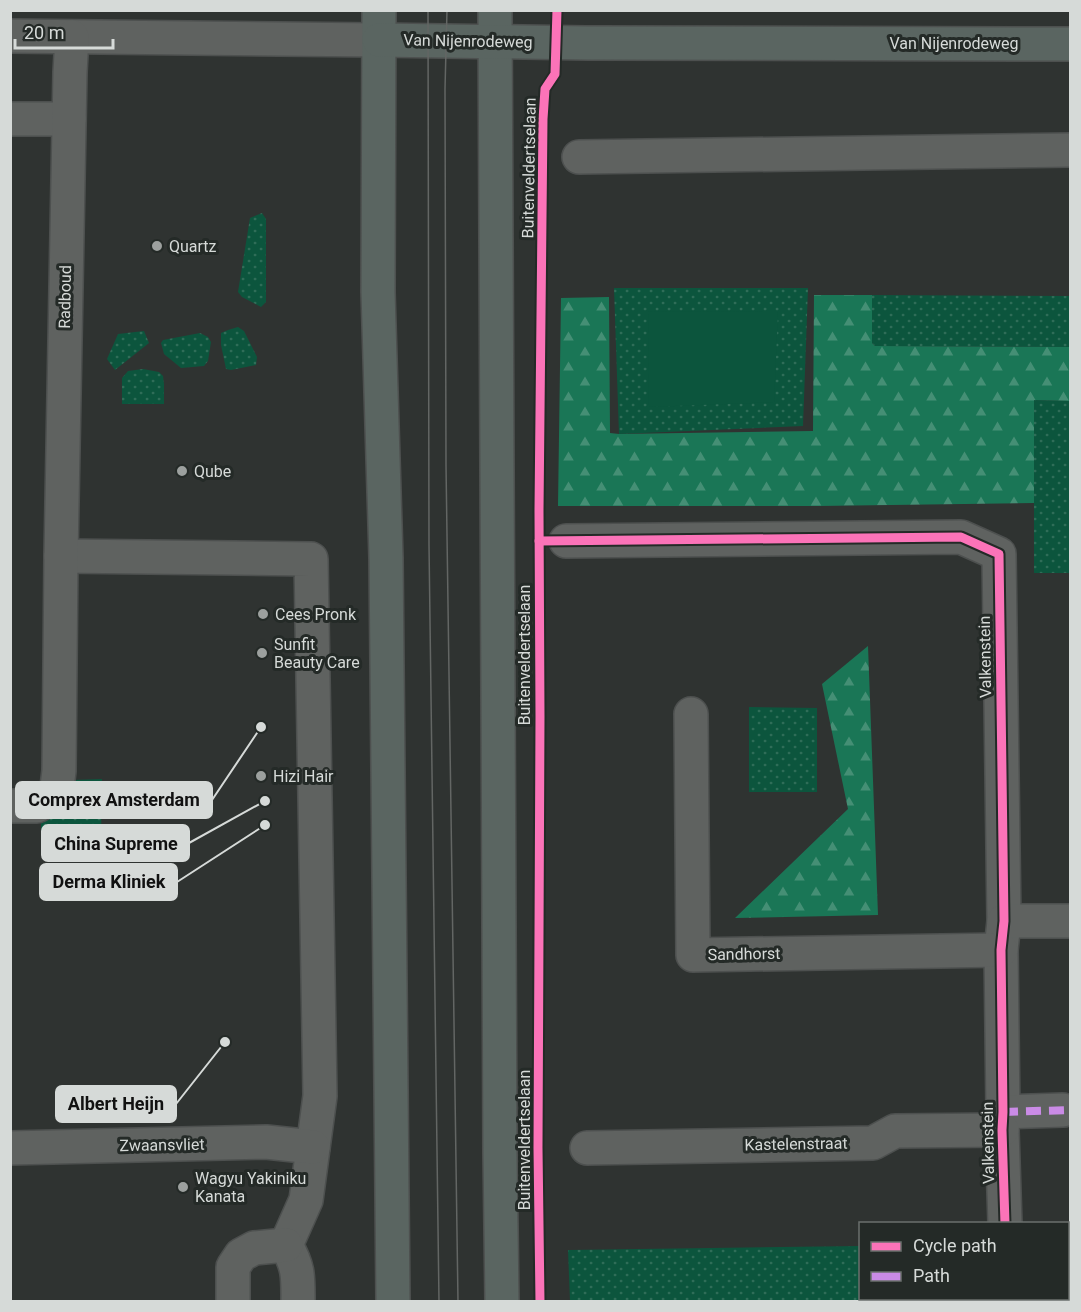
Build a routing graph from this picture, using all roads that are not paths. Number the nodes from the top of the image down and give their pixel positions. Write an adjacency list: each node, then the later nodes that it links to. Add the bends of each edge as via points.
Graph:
1 (379, 25): 2 (main road, Van Nijenrodeweg); 4 (street, Van Nijenrodeweg); 25 (main road, via 378,292 386,558)
2 (496, 26): 5 (main road, Van Nijenrodeweg, via 599,43); 26 (main road, Buitenveldertselaan)
3 (10, 36): 4 (street, Van Nijenrodeweg)
4 (72, 37): 7 (street, Radboud)
5 (1071, 44)
6 (10, 119): 7 (street)
7 (69, 119): 11 (street, Radboud)
8 (1071, 150): 9 (street)
9 (579, 157)
10 (566, 541): 15 (street, Valkenstein, via 961,537 999,554)
11 (61, 556): 13 (street, Radboud, via 56,795 37,806); 18 (street, via 311,558 320,1096)
12 (691, 714): 15 (street, Sandhorst, via 693,955)
13 (10, 806)
14 (1071, 921): 15 (street)
15 (1002, 936): 17 (street, Valkenstein)
16 (1063, 1110): 17 (street, Kastelenstraat)
17 (1002, 1121): 20 (street, Kastelenstraat, via 895,1131 873,1143); 21 (street, Valkenstein)
18 (313, 1147): 19 (street, Zwaansvliet, via 266,1142); 22 (street, via 306,1200)
19 (10, 1148)
20 (587, 1148)
21 (1005, 1222)
22 (286, 1245): 23 (street, via 254,1248 241,1255 233,1267); 24 (street, via 298,1272)
23 (233, 1302)
24 (298, 1302)
25 (393, 1302)
26 (502, 1302)

